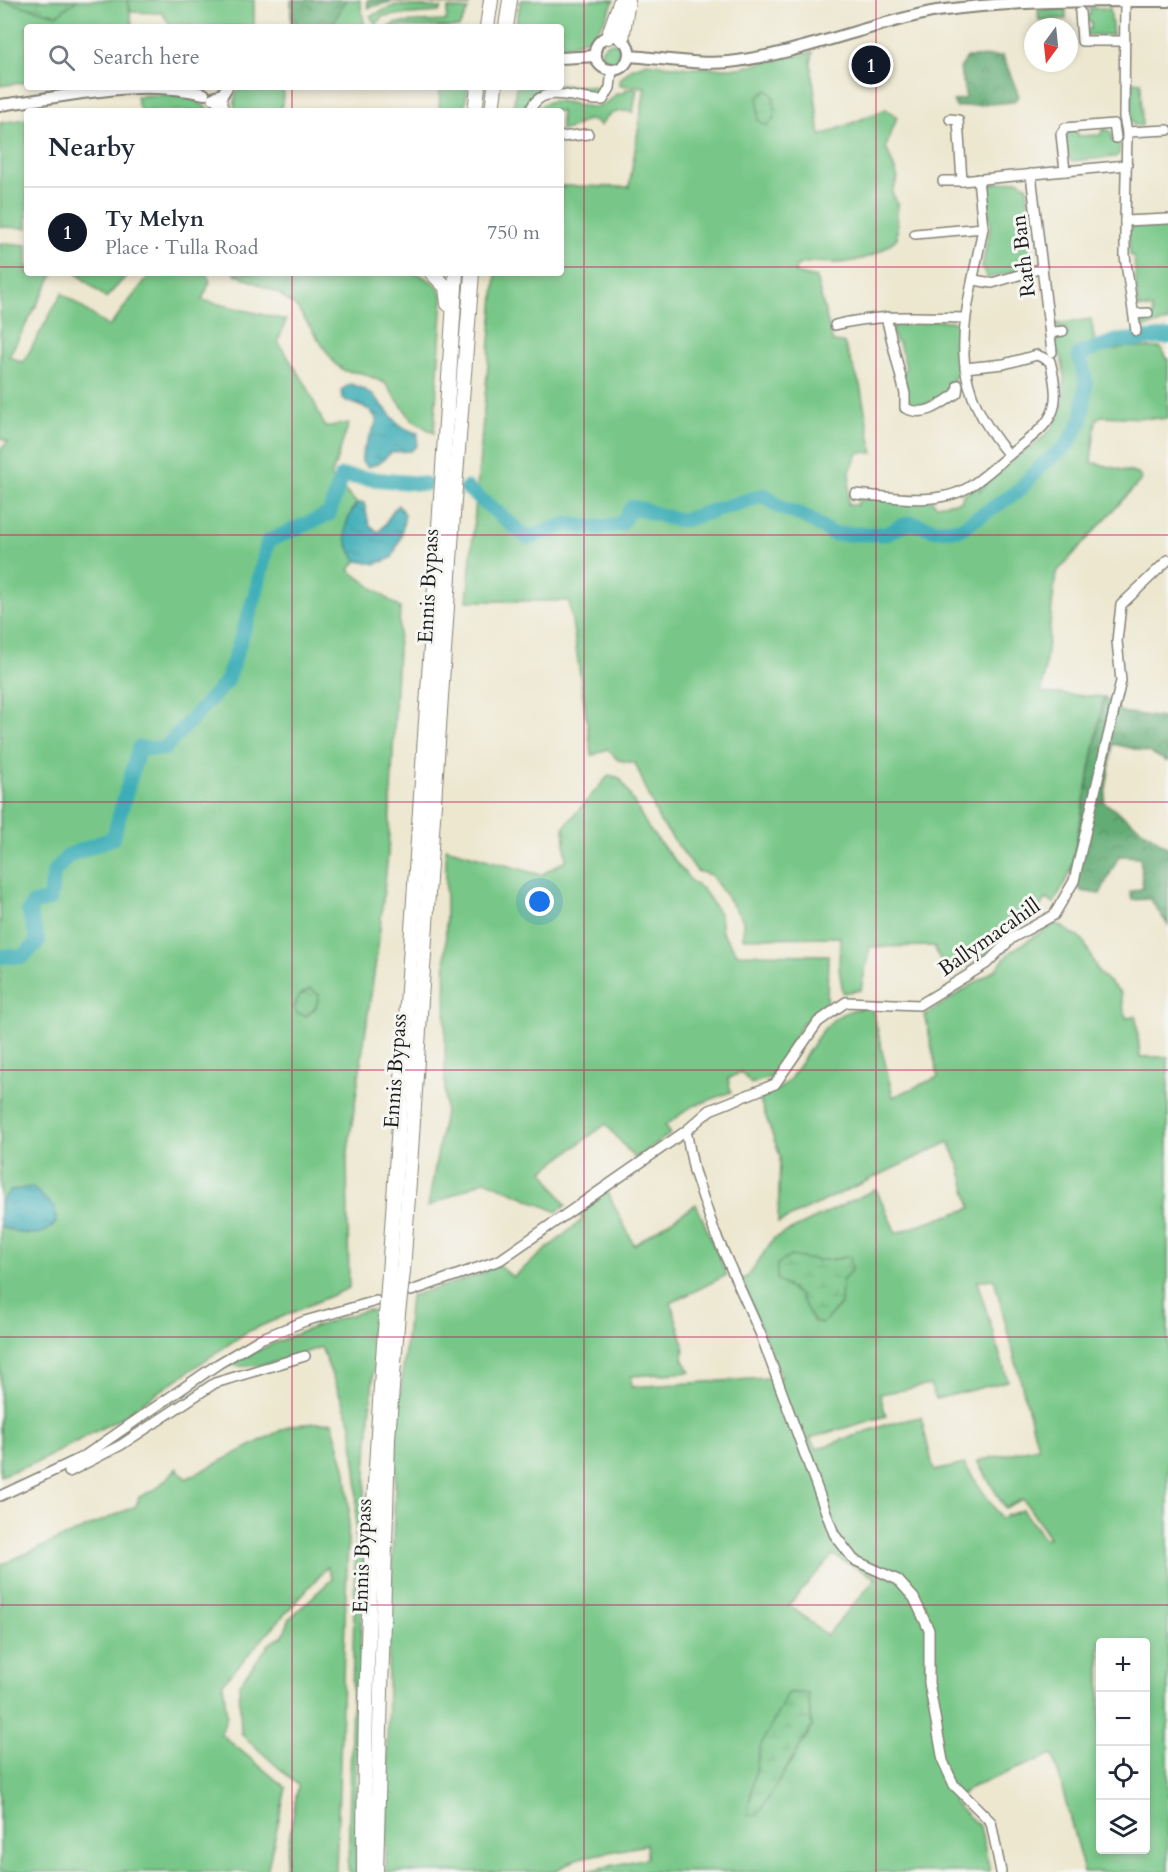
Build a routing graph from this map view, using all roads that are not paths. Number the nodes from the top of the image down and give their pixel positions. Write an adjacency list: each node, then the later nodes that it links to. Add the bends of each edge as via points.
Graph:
1 (491, 0): 9 (highway)
2 (510, 0): 10 (highway)
3 (621, 0): 11 (highway)
4 (628, 0): 11 (highway)
5 (1125, 1): 6 (main road); 7 (main road); 12 (street)
6 (1168, 1)
7 (953, 4): 14 (main road, via 789,51 727,62)
8 (1080, 12): 12 (street, via 1082,41)
9 (487, 24)
10 (506, 24)
11 (615, 38): 13 (main road, via 599,43); 14 (main road, via 629,49)
12 (1125, 41): 29 (street)
13 (596, 56): 15 (main road); 16 (main road, via 602,67)
14 (629, 56): 16 (main road, via 621,68)
15 (564, 58)
16 (612, 70): 25 (street, via 610,88 603,100 553,93 539,98)
17 (119, 90): 22 (main road)
18 (478, 90): 23 (highway)
19 (495, 90): 24 (highway)
20 (202, 91): 21 (main road, via 209,97)
21 (225, 94)
22 (0, 105)
23 (475, 108)
24 (492, 108)
25 (532, 108)
26 (950, 119): 39 (street, via 958,120)
27 (1056, 125): 31 (street)
28 (1168, 130): 29 (street)
29 (1127, 132): 34 (street)
30 (588, 134): 32 (street)
31 (1060, 134): 33 (street, via 1065,128 1114,124); 35 (street)
32 (564, 137)
33 (1116, 138)
34 (1127, 165): 35 (street); 41 (street)
35 (1065, 171): 36 (street)
36 (1031, 174): 37 (street); 44 (street, Rath Ban)
37 (978, 179): 39 (street); 42 (street)
38 (943, 181): 39 (street)
39 (962, 181)
40 (1168, 219): 41 (street)
41 (1125, 221): 50 (street, via 1125,256)
42 (983, 228): 43 (street); 48 (street)
43 (915, 234)
44 (1042, 268): 48 (street, via 992,282); 57 (street, Rath Ban)
45 (435, 276): 56 (highway, via 446,287)
46 (456, 276): 56 (highway, Ennis Bypass)
47 (472, 276): 65 (highway, Ennis Bypass)
48 (974, 280): 52 (street)
49 (1148, 313): 50 (street)
50 (1134, 314): 54 (street)
51 (886, 317): 52 (street); 53 (street, via 863,318); 60 (street, via 905,408 915,414 929,411 957,393)
52 (964, 318): 59 (street)
53 (835, 326)
54 (1136, 331)
55 (1063, 332): 57 (street)
56 (450, 333): 65 (highway, Ennis Bypass)
57 (1050, 333): 58 (street, Rath Ban)
58 (1052, 352)
59 (965, 368): 61 (street, via 974,402 988,430); 61 (street, via 1037,355 1050,361 1056,406 1046,426)
60 (958, 385)
61 (1009, 455): 62 (street, via 968,488 949,495 898,498)
62 (855, 494)
63 (1168, 560): 64 (street, Ballymacahill, via 1121,605 1117,641 1121,681 1074,881 1054,915 1012,938 986,964 919,1005 846,1002 818,1022 775,1084 710,1110)
64 (686, 1131): 66 (street, Ballymacahill, via 500,1260); 78 (street, via 694,1171 716,1233 761,1335 834,1534 854,1560 898,1580 914,1598 929,1630 929,1683 943,1761 954,1785 991,1822)
65 (396, 1273): 68 (highway, Ennis Bypass, bridge)
66 (411, 1291)
67 (376, 1301): 70 (street, via 304,1321 260,1339)
68 (392, 1314): 76 (highway, Ennis Bypass, via 376,1443); 77 (highway, Ennis Bypass)
69 (305, 1356): 71 (street)
70 (218, 1364): 71 (street); 72 (street)
71 (227, 1380): 73 (street, via 215,1383)
72 (114, 1435): 73 (street); 75 (street, via 83,1457)
73 (121, 1445): 74 (street)
74 (69, 1472)
75 (0, 1496)
76 (364, 1872)
77 (376, 1872)
78 (1001, 1872)

